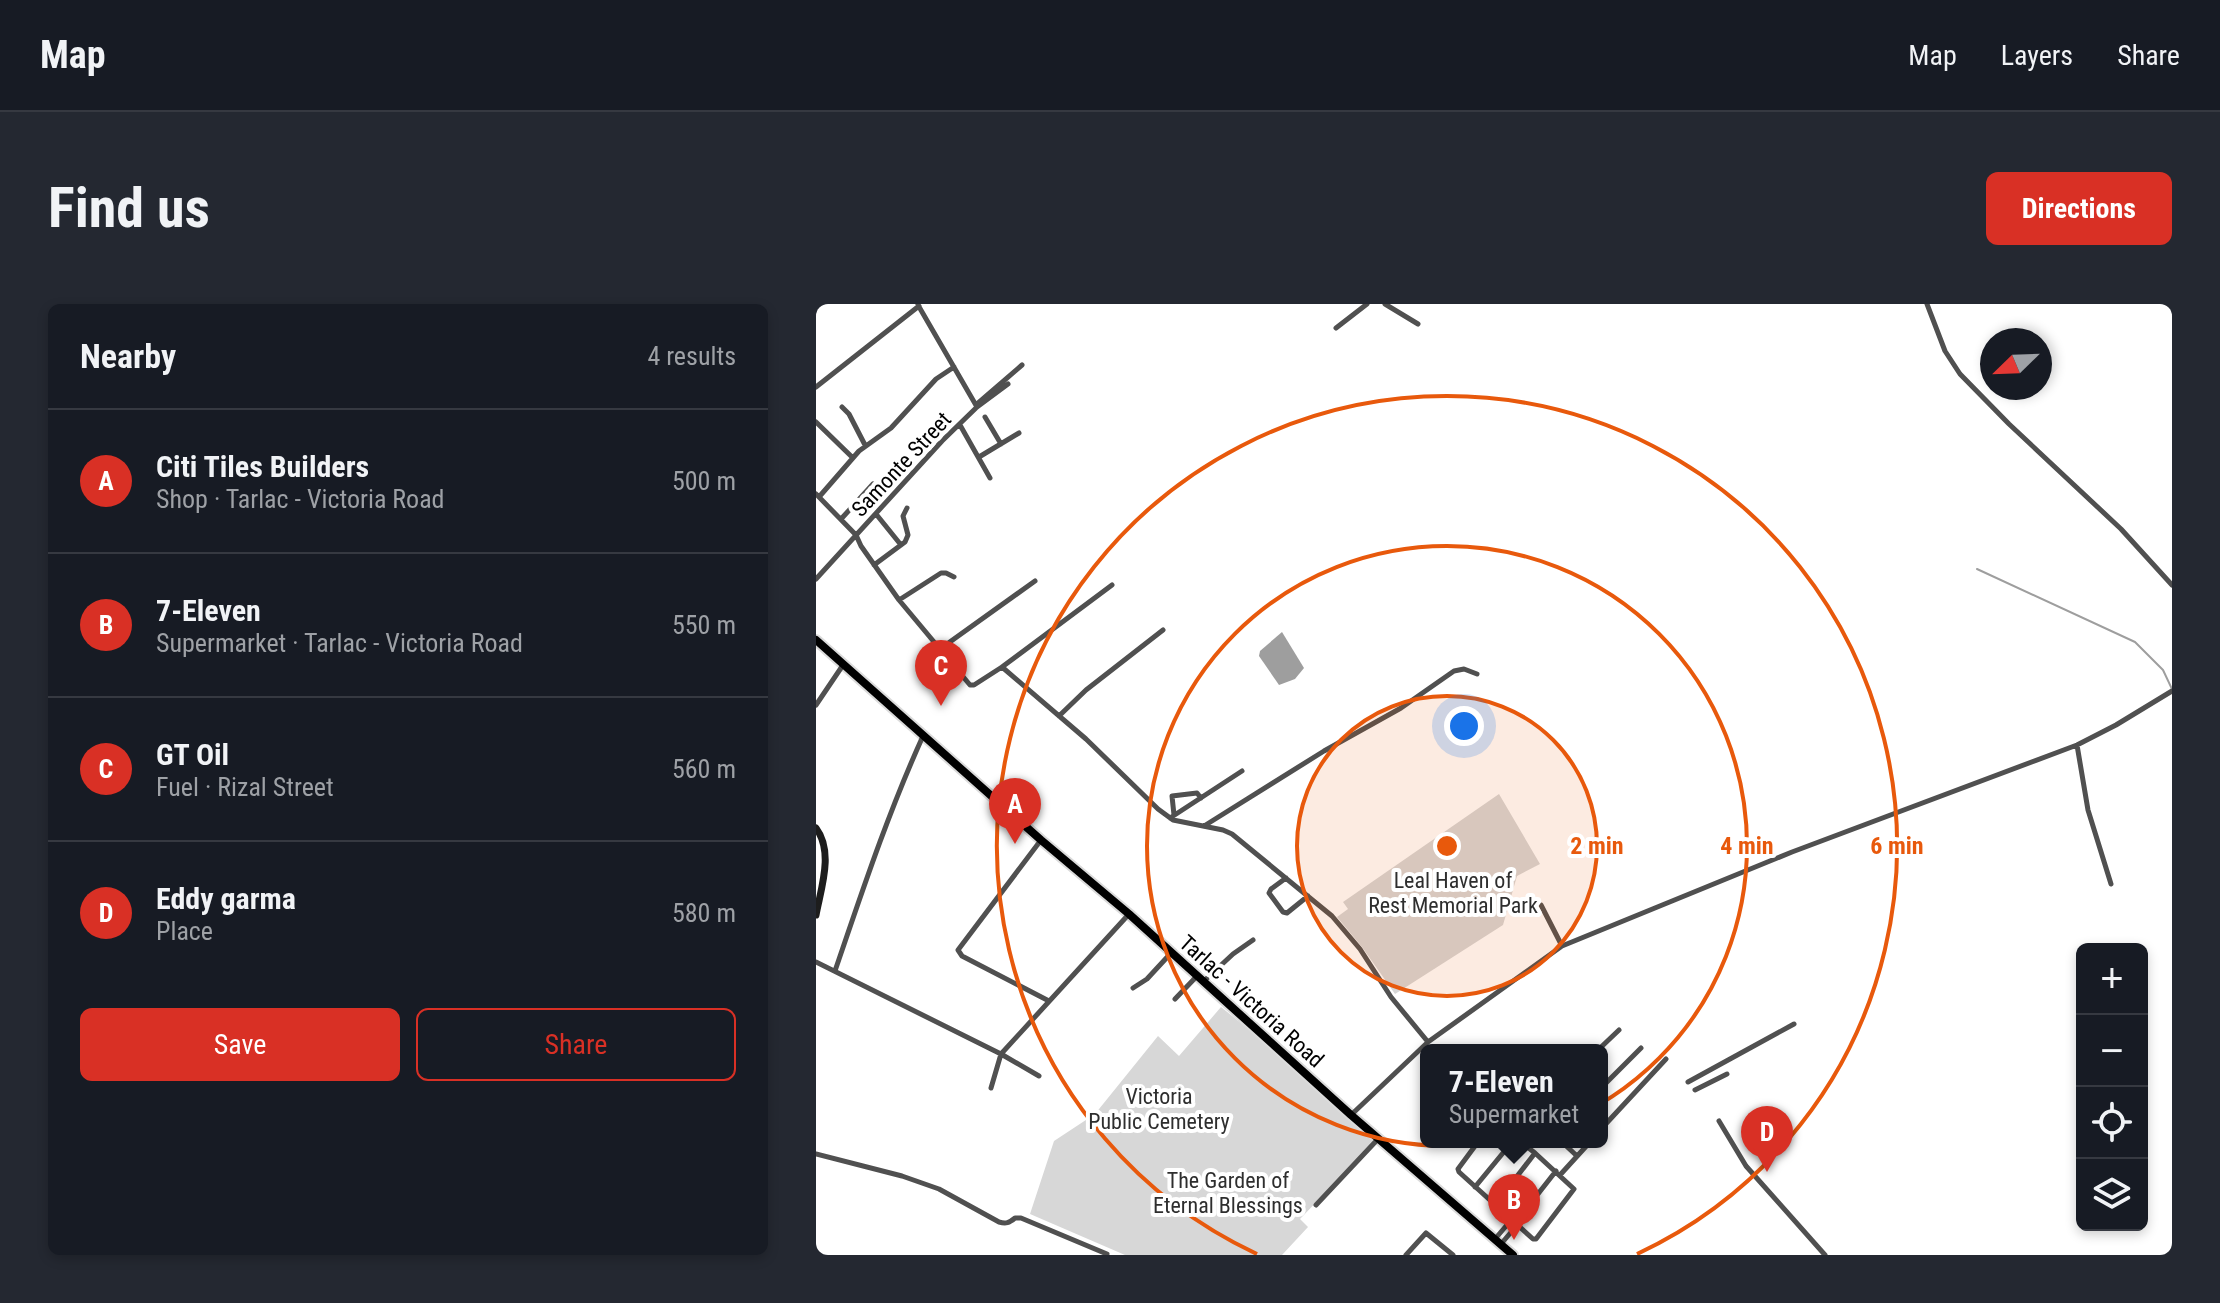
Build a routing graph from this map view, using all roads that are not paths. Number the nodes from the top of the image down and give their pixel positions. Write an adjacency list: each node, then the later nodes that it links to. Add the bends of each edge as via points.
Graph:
1 (1367, 304): 6 (street)
2 (1385, 304): 5 (street)
3 (1927, 304): 34 (street, via 1960,374)
4 (918, 305): 8 (street); 10 (street)
5 (1418, 324)
6 (1336, 328)
7 (1022, 365): 11 (street)
8 (954, 367): 11 (street); 18 (street, via 891,428)
9 (1008, 384): 11 (street)
10 (816, 387)
11 (977, 406): 15 (street, Samonte Street)
12 (842, 407): 18 (street)
13 (985, 417): 17 (street)
14 (816, 422): 20 (street)
15 (960, 425): 19 (street); 25 (street, Samonte Street)
16 (1019, 433): 17 (street)
17 (1001, 444): 19 (street)
18 (865, 445): 20 (street)
19 (979, 457): 21 (street)
20 (853, 458): 23 (street)
21 (990, 478)
22 (873, 484): 26 (street)
23 (817, 496): 26 (street)
24 (907, 508): 28 (street, via 903,516 908,535)
25 (876, 514): 27 (street, Samonte Street); 28 (street)
26 (842, 518): 27 (street)
27 (856, 535): 29 (street); 31 (street, Samonte Street)
28 (901, 545): 29 (street)
29 (874, 565): 35 (street)
30 (954, 577): 35 (street, via 941,573)
31 (816, 579)
32 (1035, 581): 38 (street)
33 (1112, 585): 40 (street)
34 (2172, 585)
35 (899, 600): 38 (street)
36 (1163, 630): 44 (street)
37 (816, 640): 39 (main road, Tarlac - Victoria Road)
38 (940, 649): 40 (street, via 972,686)
39 (843, 665): 43 (street); 45 (main road, Tarlac - Victoria Road)
40 (1002, 667): 44 (street)
41 (1477, 674): 50 (street, via 1454,671)
42 (2172, 691): 46 (street)
43 (816, 705)
44 (1059, 716): 49 (street)
45 (923, 736): 52 (main road, Tarlac - Victoria Road); 63 (street, via 900,786)
46 (2077, 745): 54 (street, via 2088,810); 60 (street)
47 (1242, 771): 48 (street)
48 (1201, 798): 49 (street); 49 (street, via 1197,793 1173,794)
49 (1172, 817): 50 (street)
50 (1203, 826): 53 (street, via 1232,834)
51 (816, 828): 58 (main road, via 824,841 825,862)
52 (1041, 840): 57 (main road, Tarlac - Victoria Road); 67 (street, via 958,950)
53 (1286, 878): 55 (street); 55 (street, via 1269,893 1283,912)
54 (2111, 884)
55 (1308, 896): 70 (street, via 1360,949)
56 (1541, 905): 60 (street)
57 (1129, 914): 61 (main road, Tarlac - Victoria Road); 67 (street)
58 (816, 915)
59 (1253, 940): 64 (street)
60 (1562, 946): 70 (street)
61 (1171, 953): 64 (main road, Tarlac - Victoria Road); 65 (street)
62 (816, 962): 63 (street)
63 (835, 971): 74 (street)
64 (1200, 979): 66 (street); 82 (main road, Tarlac - Victoria Road)
65 (1133, 988)
66 (1175, 999)
67 (1049, 1001): 74 (street)
68 (1794, 1024): 79 (street)
69 (1619, 1030): 71 (street)
70 (1428, 1042)
71 (1604, 1044)
72 (1641, 1048): 78 (street)
73 (1420, 1050): 82 (street)
74 (1001, 1054): 77 (street); 80 (street)
75 (1666, 1059): 83 (street)
76 (1727, 1074): 81 (street)
77 (1039, 1076)
78 (1608, 1081)
79 (1688, 1082)
80 (991, 1088)
81 (1695, 1090)
82 (1351, 1115): 85 (main road, Tarlac - Victoria Road)
83 (1608, 1120)
84 (1719, 1121): 106 (street, via 1746,1166)
85 (1379, 1139): 96 (street); 99 (main road, Tarlac - Victoria Road)
86 (1474, 1148): 95 (street, via 1458,1169)
87 (1507, 1148): 95 (street)
88 (1529, 1148): 91 (street)
89 (1568, 1148): 93 (street)
90 (1584, 1148): 93 (street)
91 (1535, 1153): 94 (street); 97 (street)
92 (816, 1154): 101 (street, via 902,1176 939,1189 999,1222 1029,1220)
93 (1577, 1156): 94 (street)
94 (1558, 1173): 98 (street); 98 (street, via 1574,1189 1539,1238 1533,1239)
95 (1475, 1187): 97 (street)
96 (1316, 1205)
97 (1495, 1205): 98 (street)
98 (1515, 1222): 99 (street)
99 (1498, 1242): 105 (main road, Tarlac - Victoria Road)
100 (1446, 1249): 102 (street, via 1426,1233); 103 (street); 104 (street)
101 (1107, 1254)
102 (1406, 1255)
103 (1441, 1255)
104 (1453, 1255)
105 (1513, 1255)
106 (1825, 1255)

